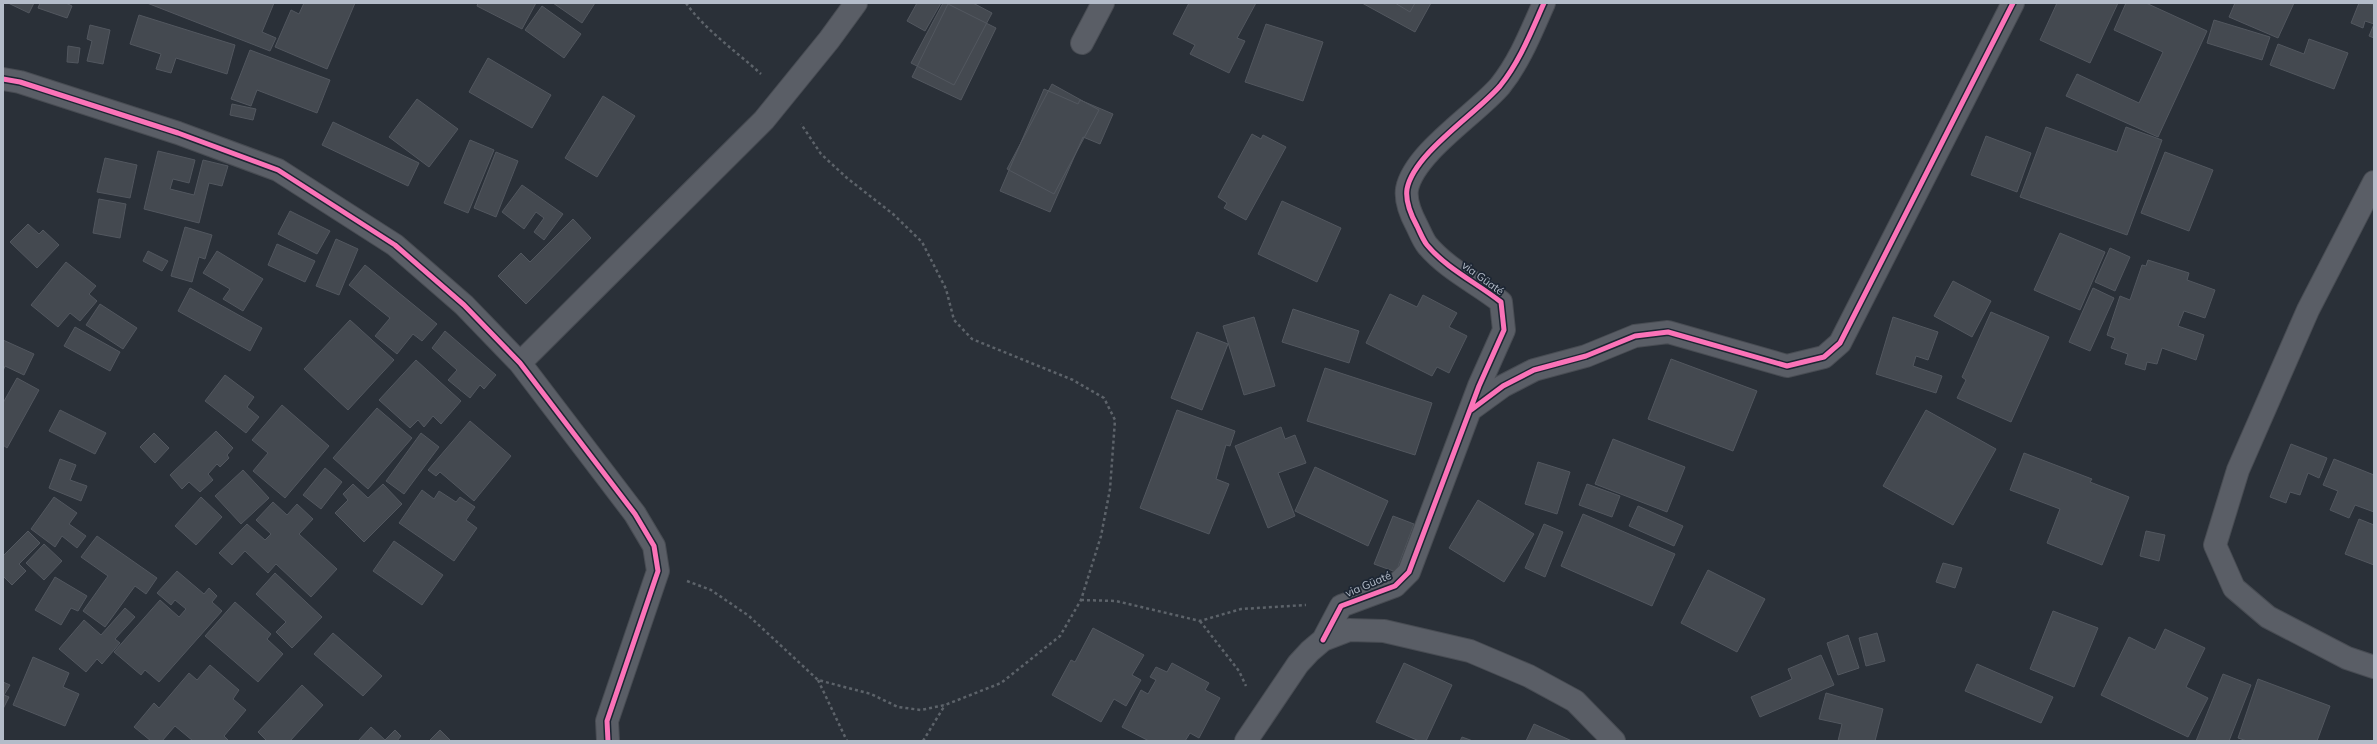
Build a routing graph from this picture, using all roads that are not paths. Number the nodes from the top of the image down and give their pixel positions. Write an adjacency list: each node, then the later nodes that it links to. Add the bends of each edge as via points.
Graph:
1 (856, 3): 8 (street, via 764,120)
2 (1103, 3): 5 (street)
3 (1544, 3): 9 (street, via Güaté, via 1515,65 1476,110 1437,143 1416,169 1407,188 1408,210 1426,244 1453,268 1501,302 1504,330)
4 (2014, 3): 9 (street, via 1840,343 1824,357 1787,366 1668,332 1635,336 1586,356 1534,370 1503,386)
5 (1082, 43)
6 (3, 79): 8 (street, via 20,82 178,133 278,170 395,245 464,305)
7 (2374, 182): 11 (street, via 2308,310 2238,470 2214,545 2234,588 2268,617 2347,658)
8 (520, 363): 12 (street, via 635,514 654,546 658,571 607,721)
9 (1470, 410): 10 (street, via Güaté, via 1409,572 1395,586 1341,606)
10 (1323, 640): 13 (street, via 1298,664); 14 (street, via 1349,630 1384,631 1470,651 1528,676 1576,701)
11 (2374, 667)
12 (608, 741)
13 (1246, 741)
14 (1614, 741)

